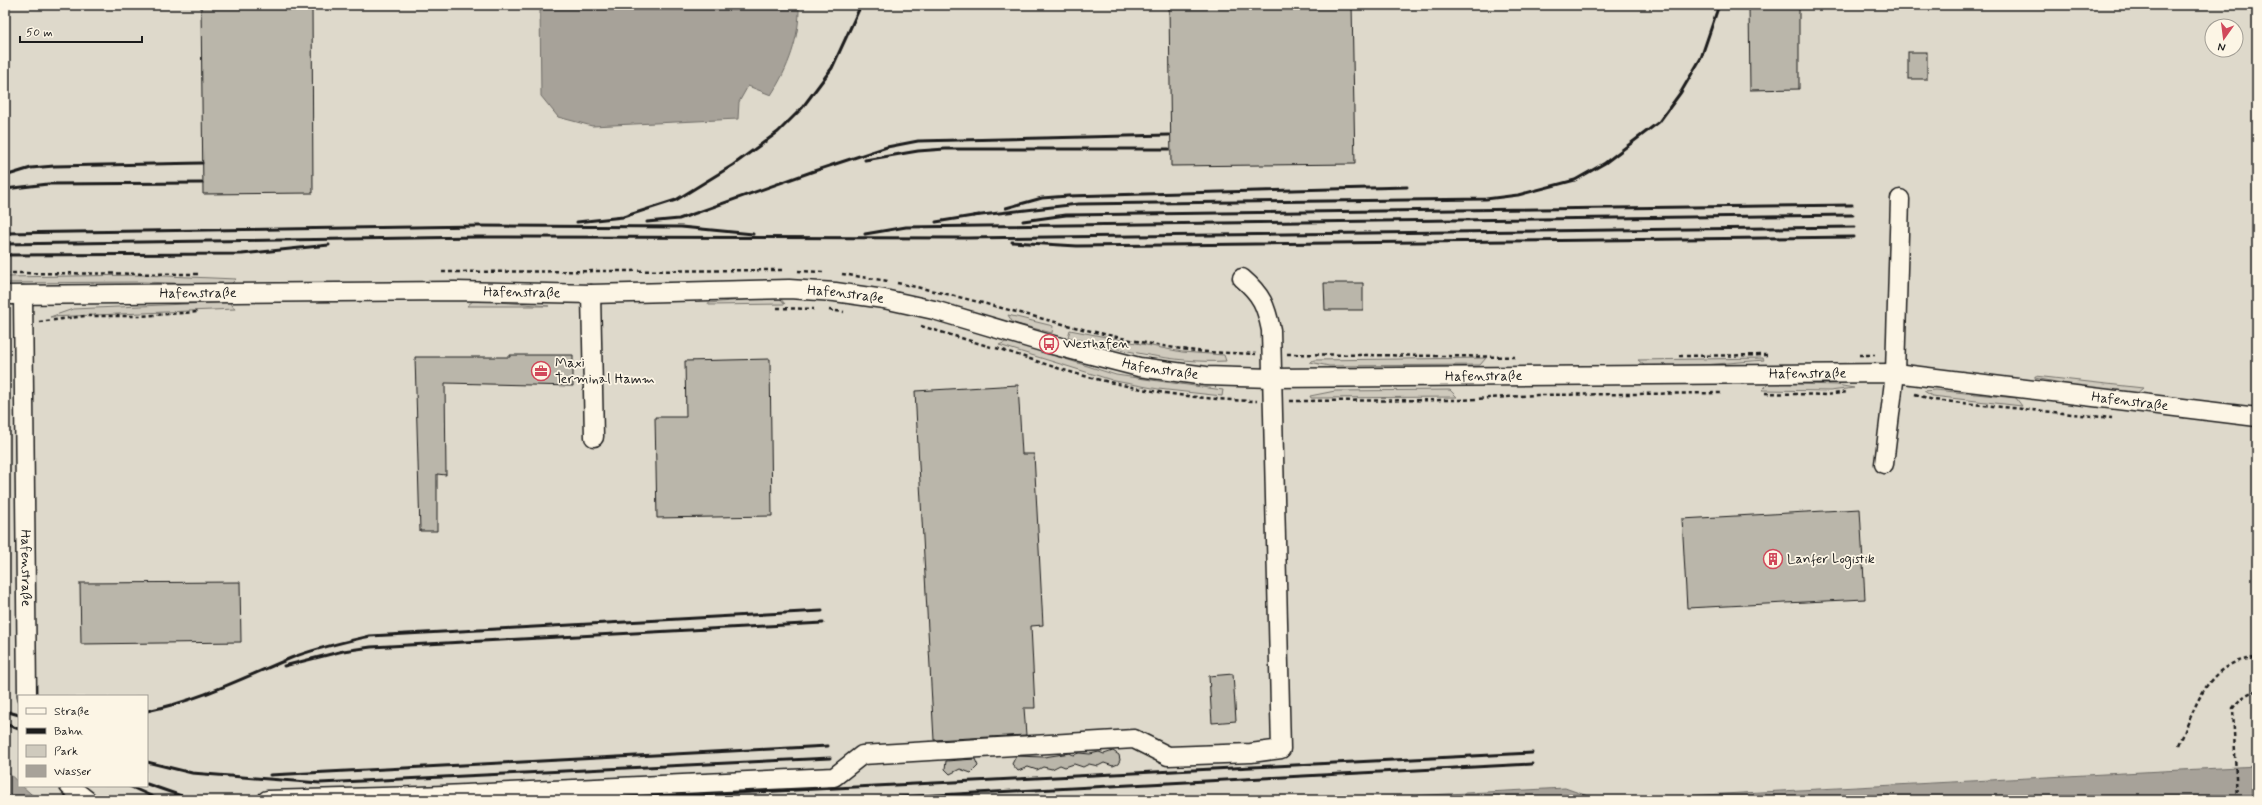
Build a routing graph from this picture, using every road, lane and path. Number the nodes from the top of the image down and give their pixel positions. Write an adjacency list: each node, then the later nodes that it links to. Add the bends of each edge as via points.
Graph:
1 (1900, 199): 15 (street)
2 (436, 272): 4 (path, via 758,270)
3 (5, 273): 6 (path)
4 (829, 273)
5 (836, 274): 10 (path, via 866,276 934,290 1086,330 1154,344 1197,351)
6 (207, 275)
7 (1242, 278): 10 (street, via 1263,300 1271,330)
8 (591, 294): 9 (street, Hafenstraße, via 454,292); 16 (street, Hafenstraße, via 758,289 835,292 934,310 1049,344 1139,366 1206,376); 18 (street)
9 (14, 295): 22 (street, Hafenstraße)
10 (1272, 354): 14 (path); 16 (street)
11 (1776, 355): 12 (path)
12 (1675, 356)
13 (1856, 356): 15 (path, via 1864,354)
14 (1526, 358)
15 (1895, 365): 16 (street, Hafenstraße); 17 (street, Hafenstraße); 19 (street)
16 (1271, 378): 26 (street, via 1281,749 1251,753 1168,756 1134,739 862,755 834,777 420,796)
17 (2257, 417)
18 (594, 437)
19 (1884, 464)
20 (2257, 658): 23 (path, via 2236,662 2218,671 2206,686)
21 (2257, 691): 27 (path, via 2239,700 2233,708)
22 (27, 695)
23 (2179, 745)
24 (70, 787): 25 (street)
25 (87, 800)
26 (267, 800)
27 (2237, 800)

